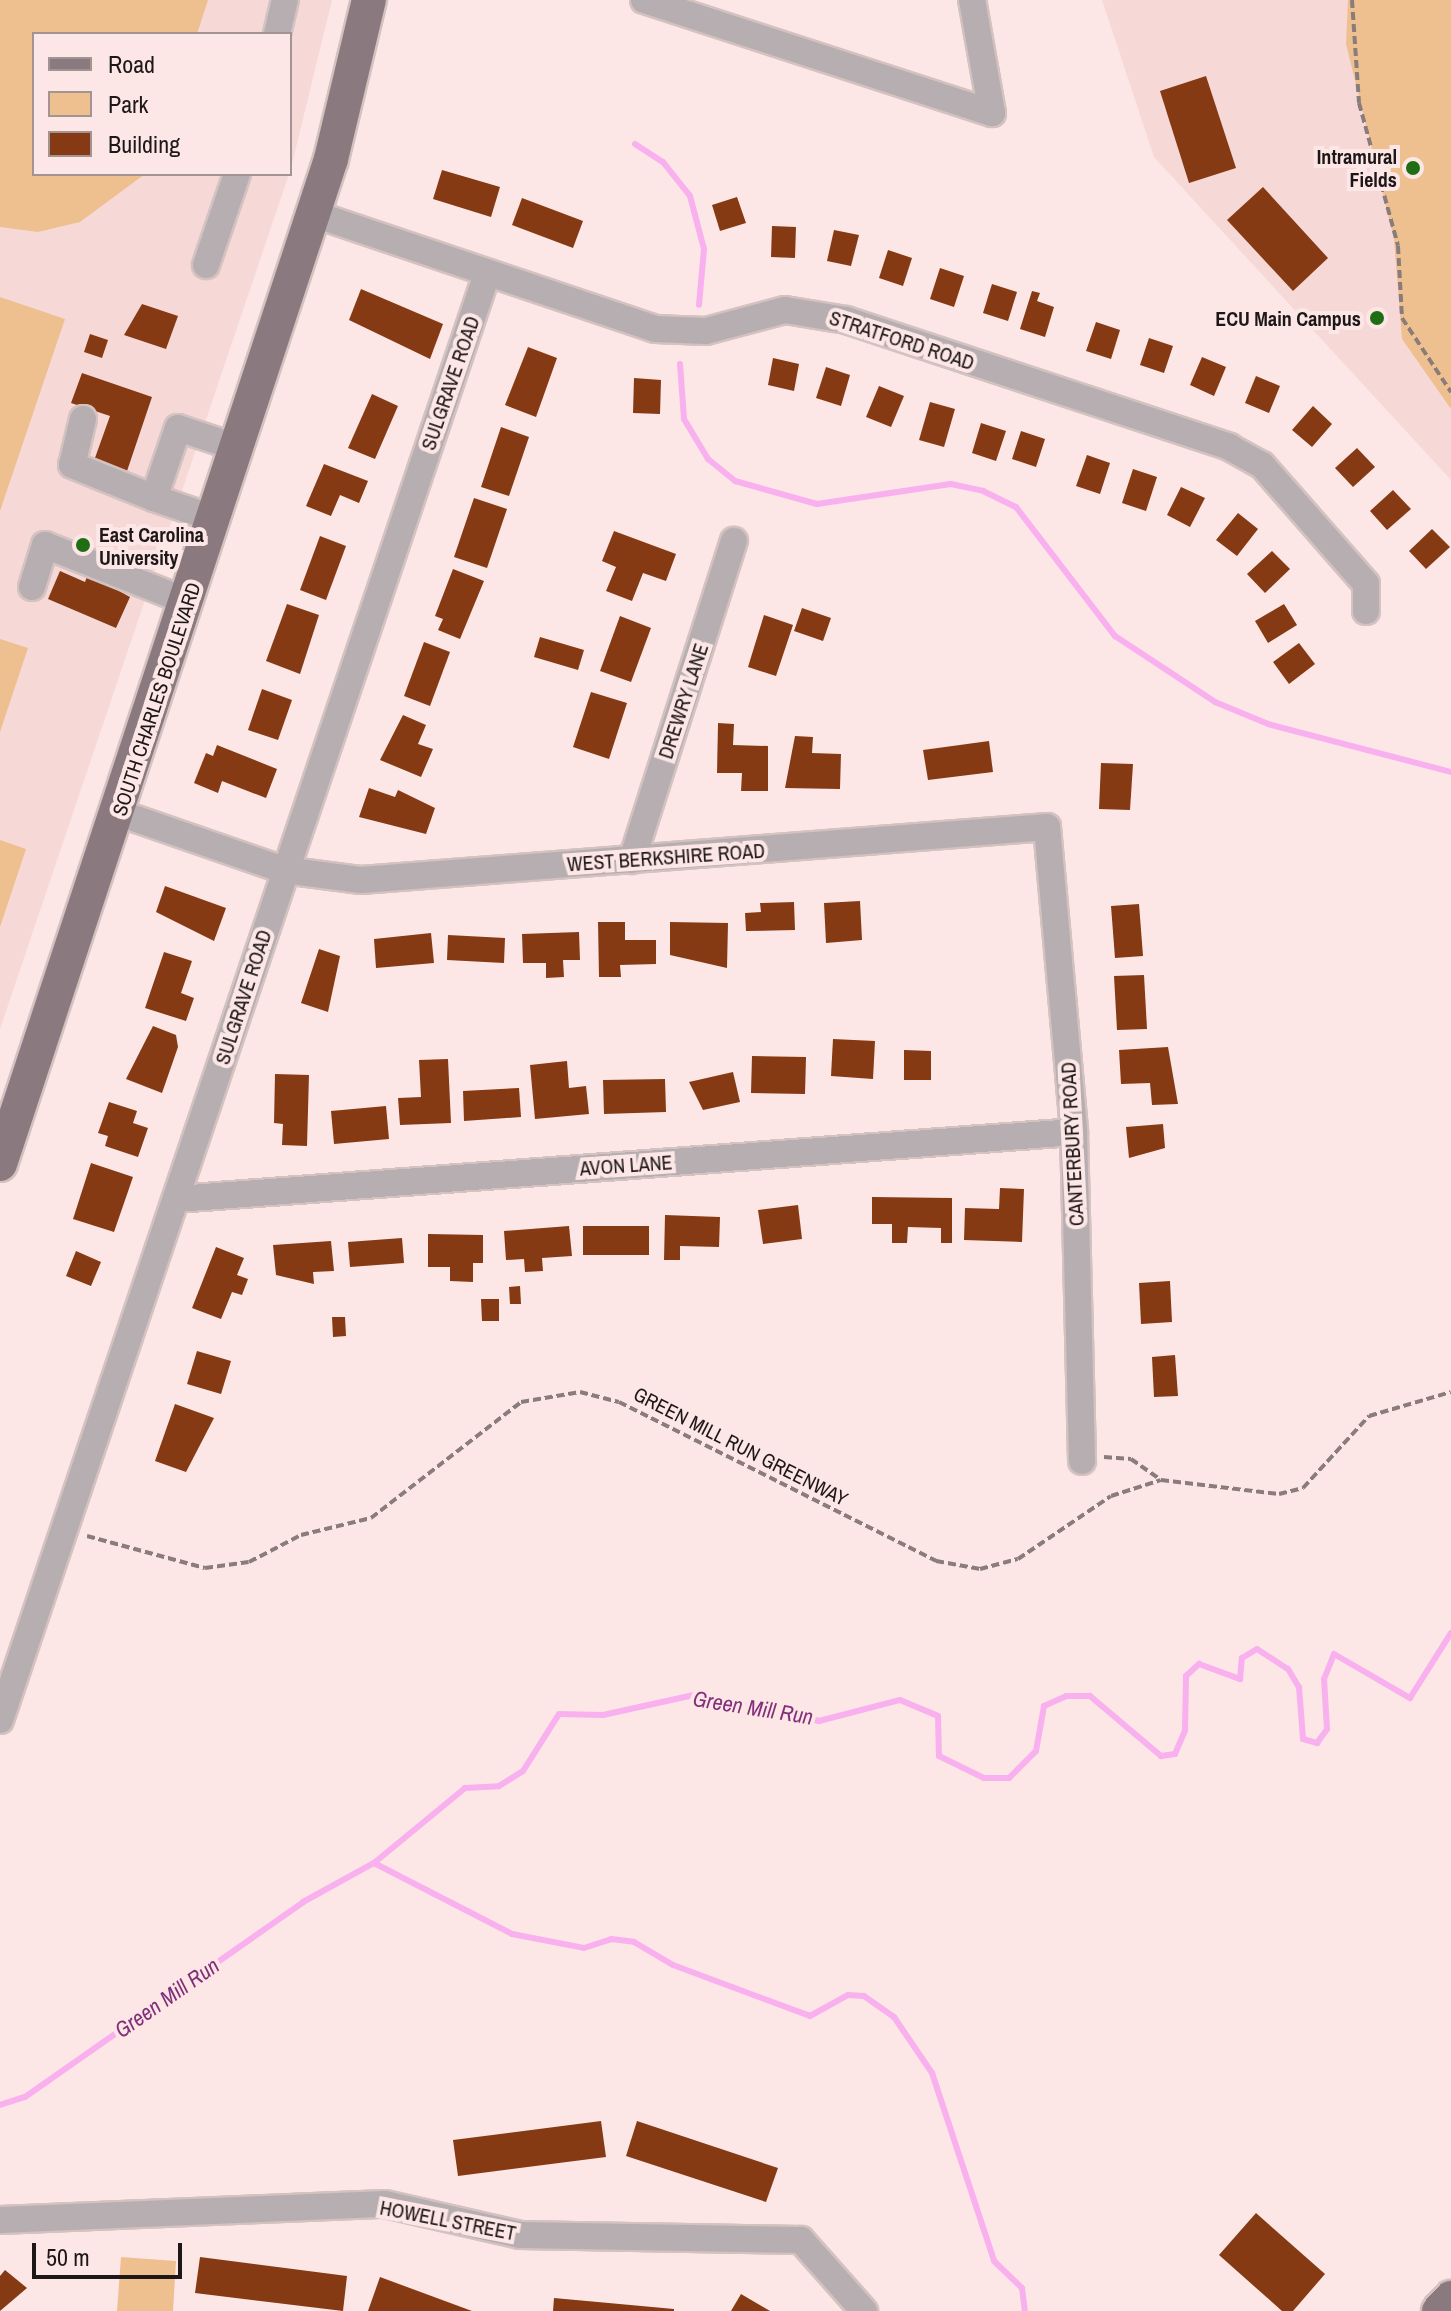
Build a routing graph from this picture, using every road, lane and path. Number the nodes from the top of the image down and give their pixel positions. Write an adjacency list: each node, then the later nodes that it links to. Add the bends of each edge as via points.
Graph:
1 (285, 0): 6 (street)
2 (369, 0): 8 (main road, SOUTH CHARLES BOULEVARD)
3 (644, 0): 4 (street, via 992,113)
4 (972, 0)
5 (1352, 0): 11 (path, via 1359,103 1398,246 1402,318)
6 (277, 32)
7 (236, 176): 9 (street)
8 (314, 214): 10 (street, STRATFORD ROAD); 13 (main road, SOUTH CHARLES BOULEVARD)
9 (206, 265)
10 (487, 274): 19 (street, STRATFORD ROAD, via 628,322 680,332 785,310 846,320 1229,447 1262,465 1366,584); 23 (street, SULGRAVE ROAD)
11 (1451, 392)
12 (83, 419): 14 (street, via 72,465)
13 (238, 448): 14 (street, via 178,428); 15 (main road, SOUTH CHARLES BOULEVARD)
14 (154, 498): 15 (street)
15 (215, 519): 18 (main road, SOUTH CHARLES BOULEVARD)
16 (734, 541): 22 (street, DREWRY LANE)
17 (32, 587): 18 (street, via 45,545)
18 (188, 602): 20 (main road, SOUTH CHARLES BOULEVARD)
19 (1366, 611)
20 (119, 813): 23 (street, WEST BERKSHIRE ROAD); 24 (main road, SOUTH CHARLES BOULEVARD)
21 (1047, 827): 22 (street, WEST BERKSHIRE ROAD); 25 (street, CANTERBURY ROAD)
22 (632, 860): 23 (street, WEST BERKSHIRE ROAD, via 361,880)
23 (284, 870): 27 (street, SULGRAVE ROAD)
24 (7, 1120): 26 (main road, SOUTH CHARLES BOULEVARD)
25 (1074, 1132): 27 (street, AVON LANE); 29 (street, CANTERBURY ROAD)
26 (0, 1164)
27 (177, 1199): 32 (street, SULGRAVE ROAD)
28 (1451, 1392): 30 (path, GREEN MILL RUN GREENWAY, via 1369,1416 1303,1488 1279,1494 1184,1477)
29 (1082, 1461): 30 (path, via 1115,1454)
30 (1161, 1480): 31 (path, GREEN MILL RUN GREENWAY, via 1111,1496 999,1567 961,1568 619,1402 547,1393 482,1429 371,1518 301,1535 249,1562 205,1568 87,1535)
31 (82, 1549)
32 (0, 1720)
33 (0, 2220): 35 (street, HOWELL STREET, via 385,2204 520,2235 801,2240)
34 (1451, 2298): 36 (main road)
35 (864, 2311)
36 (1439, 2311)

